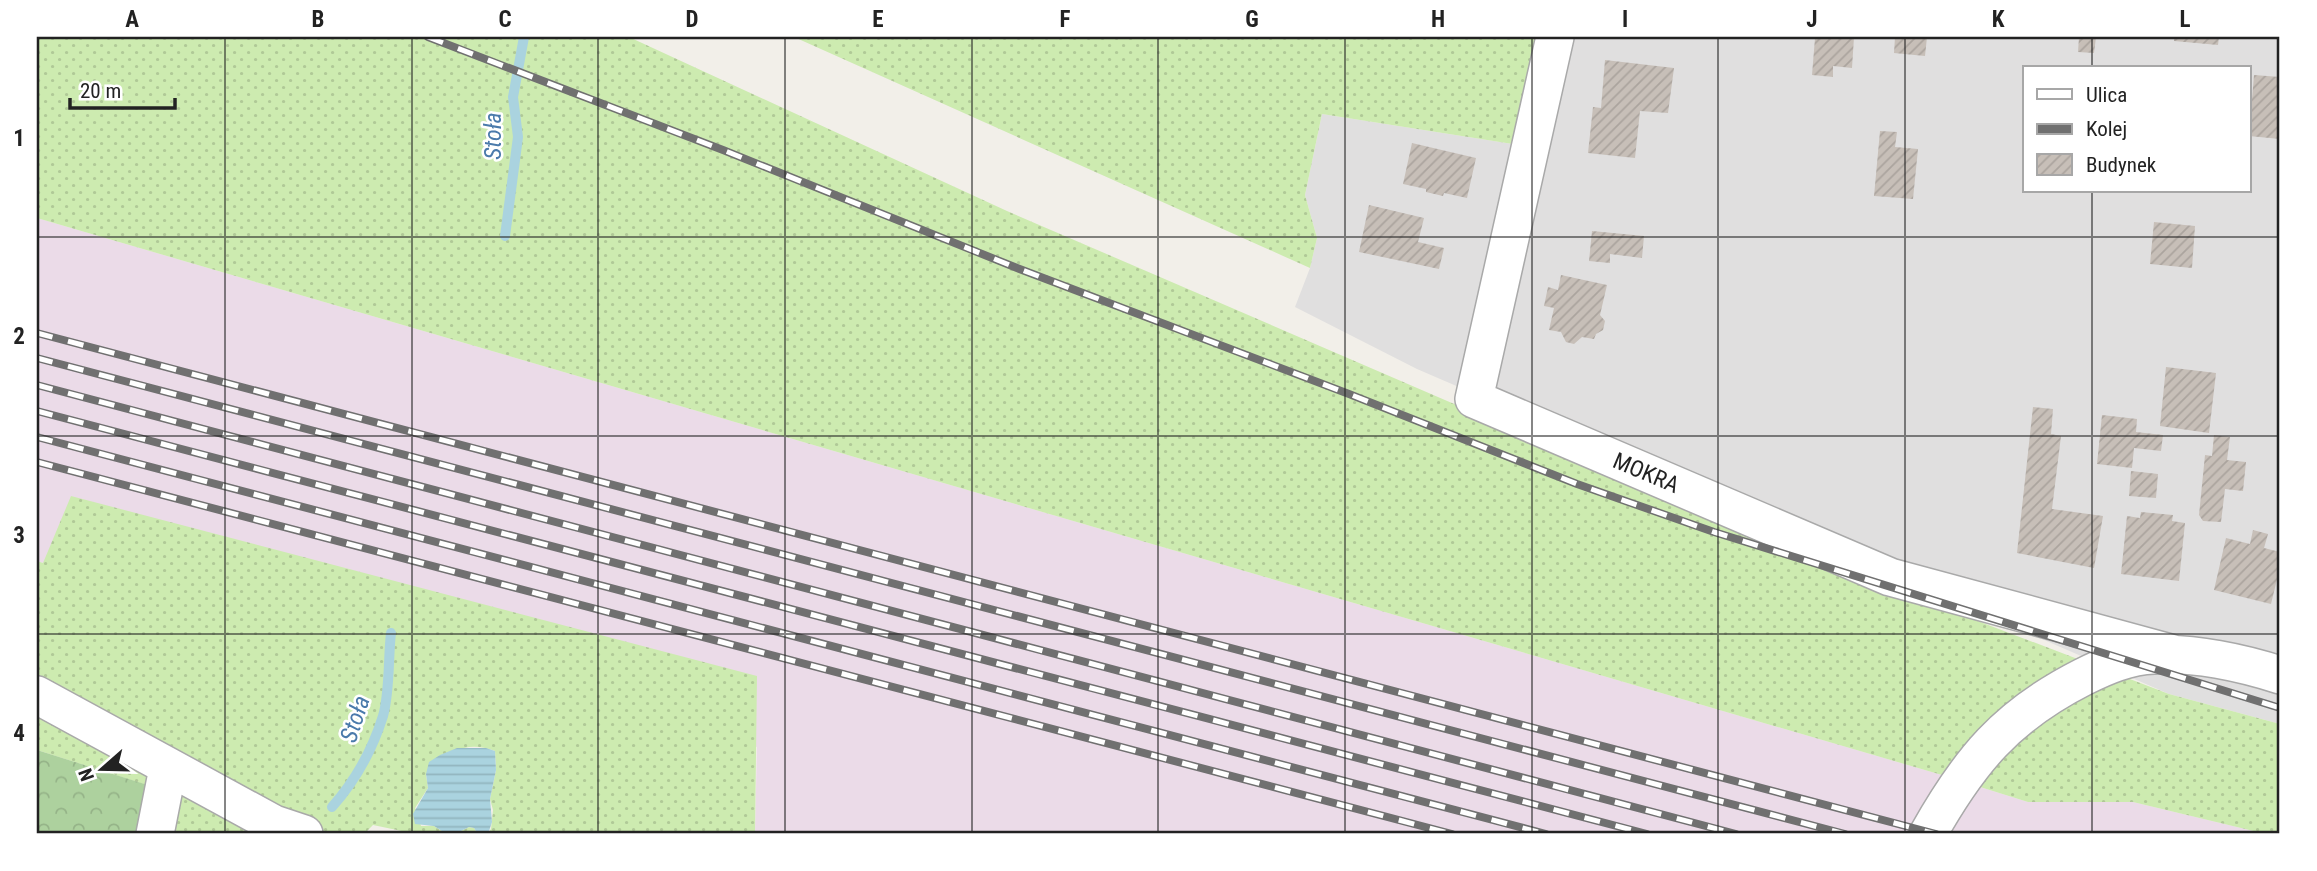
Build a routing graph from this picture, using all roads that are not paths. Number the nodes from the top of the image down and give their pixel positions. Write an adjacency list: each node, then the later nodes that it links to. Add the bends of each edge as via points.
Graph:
1 (1555, 37): 2 (street, MOKRA, via 1474,400 1890,577)
2 (2174, 654): 3 (street); 8 (street, via 2108,665 2052,693 2011,723 1977,757)
3 (2280, 675)
4 (37, 695): 5 (street)
5 (168, 768): 6 (street); 7 (street, via 274,824)
6 (155, 834)
7 (304, 834)
8 (1928, 834)

